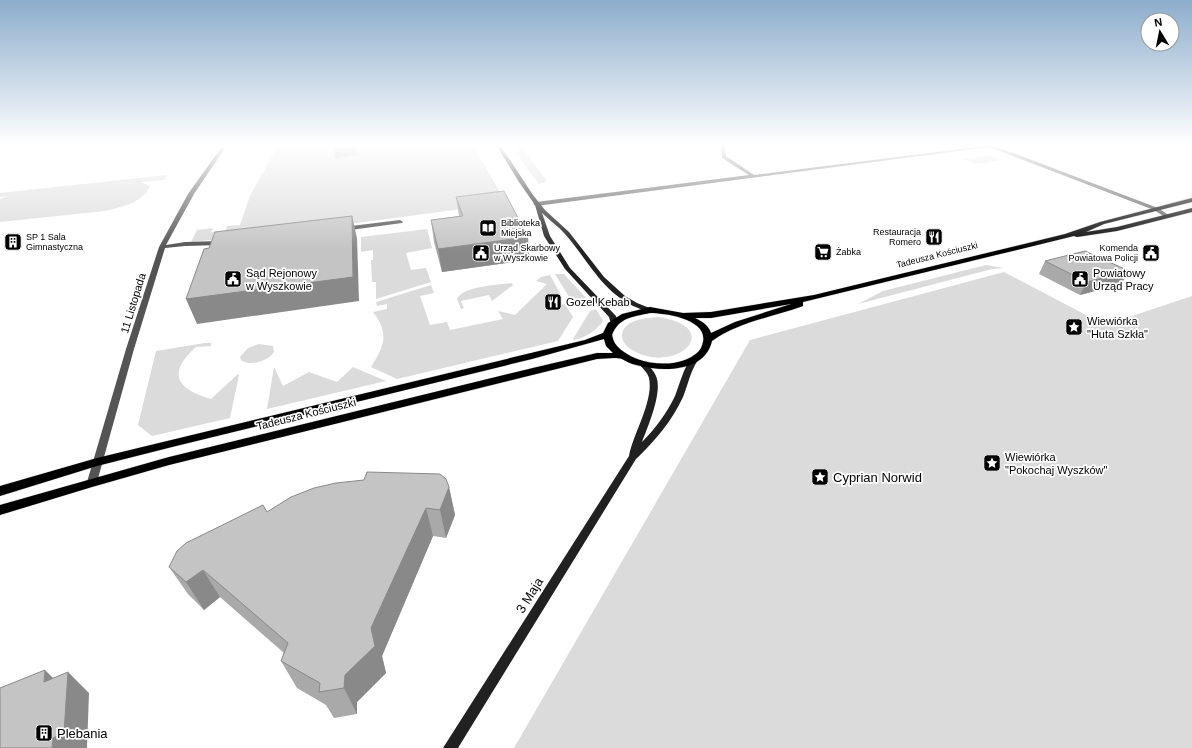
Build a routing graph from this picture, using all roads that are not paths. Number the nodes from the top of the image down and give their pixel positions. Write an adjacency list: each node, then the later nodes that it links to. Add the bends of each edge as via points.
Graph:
1 (200, 180): 14 (street, 11 Listopada)
2 (520, 180): 6 (street)
3 (723, 180): 6 (street)
4 (1078, 180): 7 (street)
5 (1192, 200): 7 (main road, Tadeusza Kościuszki)
6 (536, 204): 16 (street, via 567,234 598,276 615,293 628,302); 18 (street, via 547,236 568,269 612,316)
7 (1156, 209): 9 (street); 12 (main road, Tadeusza Kościuszki, via 1102,222)
8 (1192, 210): 9 (main road, Tadeusza Kościuszki)
9 (1167, 216): 12 (main road, Tadeusza Kościuszki, via 1096,233)
10 (400, 222): 11 (street)
11 (340, 229)
12 (1067, 236): 15 (main road, Tadeusza Kościuszki)
13 (227, 242): 14 (street)
14 (162, 247): 25 (street, 11 Listopada)
15 (814, 298): 17 (main road, Tadeusza Kościuszki, via 711,315); 20 (main road, Tadeusza Kościuszki, via 782,312 715,333)
16 (650, 310): 17 (main road); 18 (main road, via 636,311)
17 (685, 315): 20 (main road, via 702,326)
18 (614, 322): 19 (main road)
19 (607, 335): 21 (main road, via 608,342); 25 (main road, Tadeusza Kościuszki, via 536,355)
20 (708, 340): 22 (main road, via 707,347)
21 (620, 356): 23 (main road); 26 (main road, Tadeusza Kościuszki, via 598,356 536,370)
22 (694, 360): 23 (main road, via 671,366); 24 (street, 3 Maja, via 687,370 672,409 654,437)
23 (644, 365): 24 (street, 3 Maja, via 654,379 648,411)
24 (633, 457): 29 (street, 3 Maja)
25 (97, 462): 26 (street, 11 Listopada); 27 (main road, Tadeusza Kościuszki)
26 (92, 482): 28 (main road, Tadeusza Kościuszki)
27 (0, 491)
28 (0, 510)
29 (450, 748)

